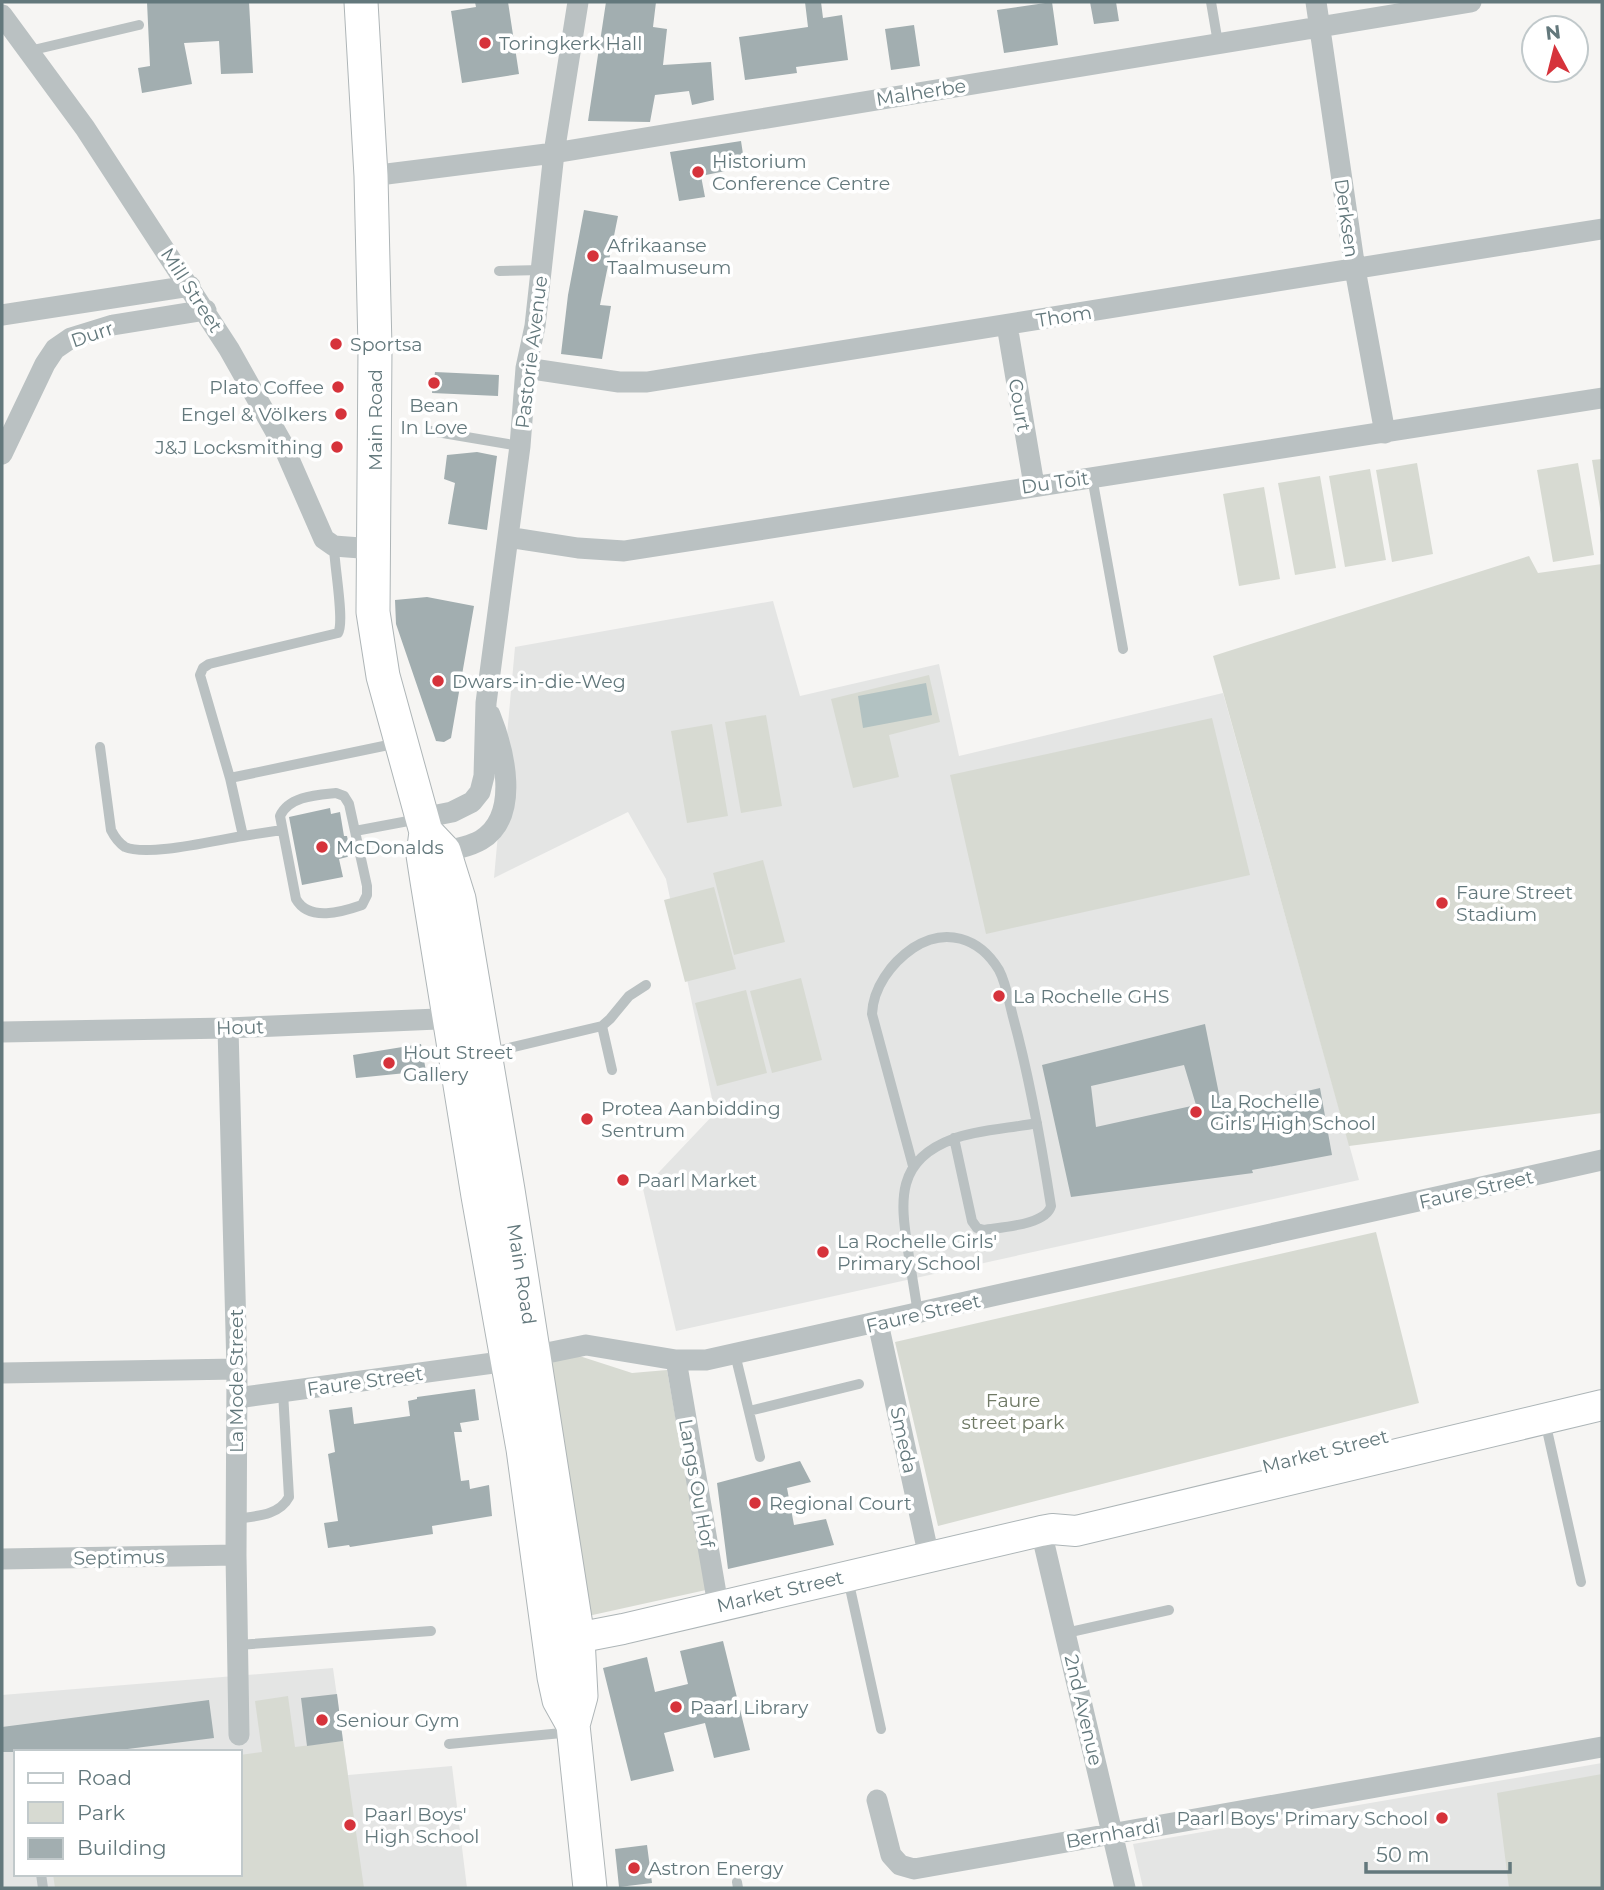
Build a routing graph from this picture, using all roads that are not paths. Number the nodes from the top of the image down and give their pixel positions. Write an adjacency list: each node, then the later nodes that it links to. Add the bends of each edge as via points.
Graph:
1 (362, 2): 12 (main road, Main Road)
2 (578, 2): 11 (street, Pastorie Avenue)
3 (1211, 2): 9 (lane)
4 (1316, 2): 8 (street, Derksen)
5 (1471, 2): 8 (street, Malherbe)
6 (2, 15): 10 (street, Mill Street)
7 (139, 25): 10 (lane)
8 (1320, 26): 9 (street, Malherbe); 14 (street, Derksen)
9 (1218, 43): 11 (street, Malherbe)
10 (29, 51): 17 (street, Mill Street)
11 (554, 153): 12 (street, Malherbe); 15 (street, Pastorie Avenue)
12 (371, 176): 31 (main road, Main Road, via 376,348)
13 (1602, 229): 14 (street, Thom)
14 (1355, 269): 20 (street, Thom); 24 (street, Derksen)
15 (541, 270): 16 (lane); 21 (street, Pastorie Avenue)
16 (499, 271)
17 (190, 286): 18 (street, Mill Street); 19 (street, Durr)
18 (205, 310): 26 (street, Durr, via 113,325 71,338 55,349); 30 (street, Mill Street, via 282,443 320,533)
19 (2, 315)
20 (1007, 326): 21 (street, Thom, via 647,382); 28 (street, Court)
21 (526, 368): 25 (street, Pastorie Avenue)
22 (1602, 398): 24 (street, Du Toit)
23 (431, 431): 25 (lane)
24 (1385, 433): 27 (street, Du Toit)
25 (520, 446): 29 (street, Pastorie Avenue)
26 (2, 454)
27 (1091, 477): 28 (street, Du Toit); 32 (lane)
28 (1034, 485): 29 (street, Du Toit, via 624,551)
29 (508, 537): 33 (street, Pastorie Avenue)
30 (334, 546): 31 (street); 36 (lane, via 341,622 338,633 209,664 201,671)
31 (374, 550): 34 (main road, Main Road, via 375,638)
32 (1123, 649)
33 (486, 703): 40 (street, Pastorie Avenue, via 480,792 452,813); 40 (street, Pastorie Avenue, via 503,755 506,780 500,818 494,829 469,845)
34 (401, 743): 36 (lane); 40 (main road, Main Road)
35 (100, 747): 39 (lane, via 111,830 124,846 154,850)
36 (230, 778): 39 (lane)
37 (282, 830): 38 (lane, via 281,816 291,803 336,793 349,804); 38 (lane, via 296,899 309,911 321,914 353,908 365,900 367,886); 39 (lane)
38 (355, 831): 40 (lane)
39 (243, 836)
40 (429, 839): 42 (main road, Main Road, via 459,899)
41 (646, 985): 43 (lane, via 629,996)
42 (465, 1018): 44 (street, Hout); 46 (main road, Main Road); 55 (main road, Main Road, via 478,1196)
43 (602, 1026): 46 (lane); 47 (lane)
44 (228, 1028): 45 (street, Hout); 57 (street, La Mode Street)
45 (2, 1032)
46 (485, 1053): 55 (main road, Main Road)
47 (612, 1070)
48 (1037, 1123): 49 (lane); 49 (lane, via 1049,1213 1040,1219 984,1230 972,1221); 51 (lane, via 1000,971 984,951 967,940 927,939 902,956 872,1001)
49 (954, 1138): 51 (lane, via 929,1150)
50 (1602, 1160): 52 (street, Faure Street)
51 (913, 1166): 52 (lane, via 901,1209)
52 (918, 1314): 53 (street, Faure Street)
53 (878, 1323): 54 (street, Faure Street); 70 (street, Smeda)
54 (735, 1354): 56 (street, Faure Street); 64 (lane)
55 (522, 1359): 56 (street, Faure Street, via 586,1345); 61 (street, Faure Street); 78 (main road, Main Road)
56 (676, 1360): 74 (street, Langs Ou Hof)
57 (237, 1369): 58 (street); 62 (street, La Mode Street)
58 (2, 1373)
59 (859, 1384): 64 (lane)
60 (1602, 1384): 68 (main road, Market Street, via 1074,1513)
61 (283, 1392): 62 (street, Faure Street); 67 (lane, via 289,1497 273,1512)
62 (237, 1398): 67 (street, La Mode Street)
63 (1602, 1405): 65 (main road, Market Street)
64 (749, 1411): 66 (lane)
65 (1545, 1418): 68 (main road, Market Street, via 1076,1531); 73 (lane)
66 (760, 1457)
67 (236, 1519): 69 (street, La Mode Street)
68 (1046, 1530): 70 (main road, Market Street); 77 (street, 2nd Avenue)
69 (236, 1555): 71 (street, Septimus); 79 (street, La Mode Street)
70 (929, 1557): 72 (main road, Market Street)
71 (2, 1559)
72 (847, 1576): 74 (main road, Market Street); 81 (lane)
73 (1581, 1582)
74 (719, 1605): 78 (main road, Market Street)
75 (1169, 1610): 77 (lane)
76 (431, 1631): 79 (lane)
77 (1066, 1633): 86 (street, 2nd Avenue)
78 (564, 1640): 80 (main road, Main Road, via 581,1696)
79 (238, 1645): 82 (street, La Mode Street)
80 (573, 1728): 83 (lane); 87 (main road, Main Road)
81 (881, 1729)
82 (239, 1735)
83 (449, 1744)
84 (1602, 1747): 86 (street, Bernhardi)
85 (877, 1800): 86 (street, Bernhardi, via 891,1855 900,1865 914,1869)
86 (1112, 1833): 88 (street, 2nd Avenue)
87 (590, 1888)
88 (1125, 1888)

